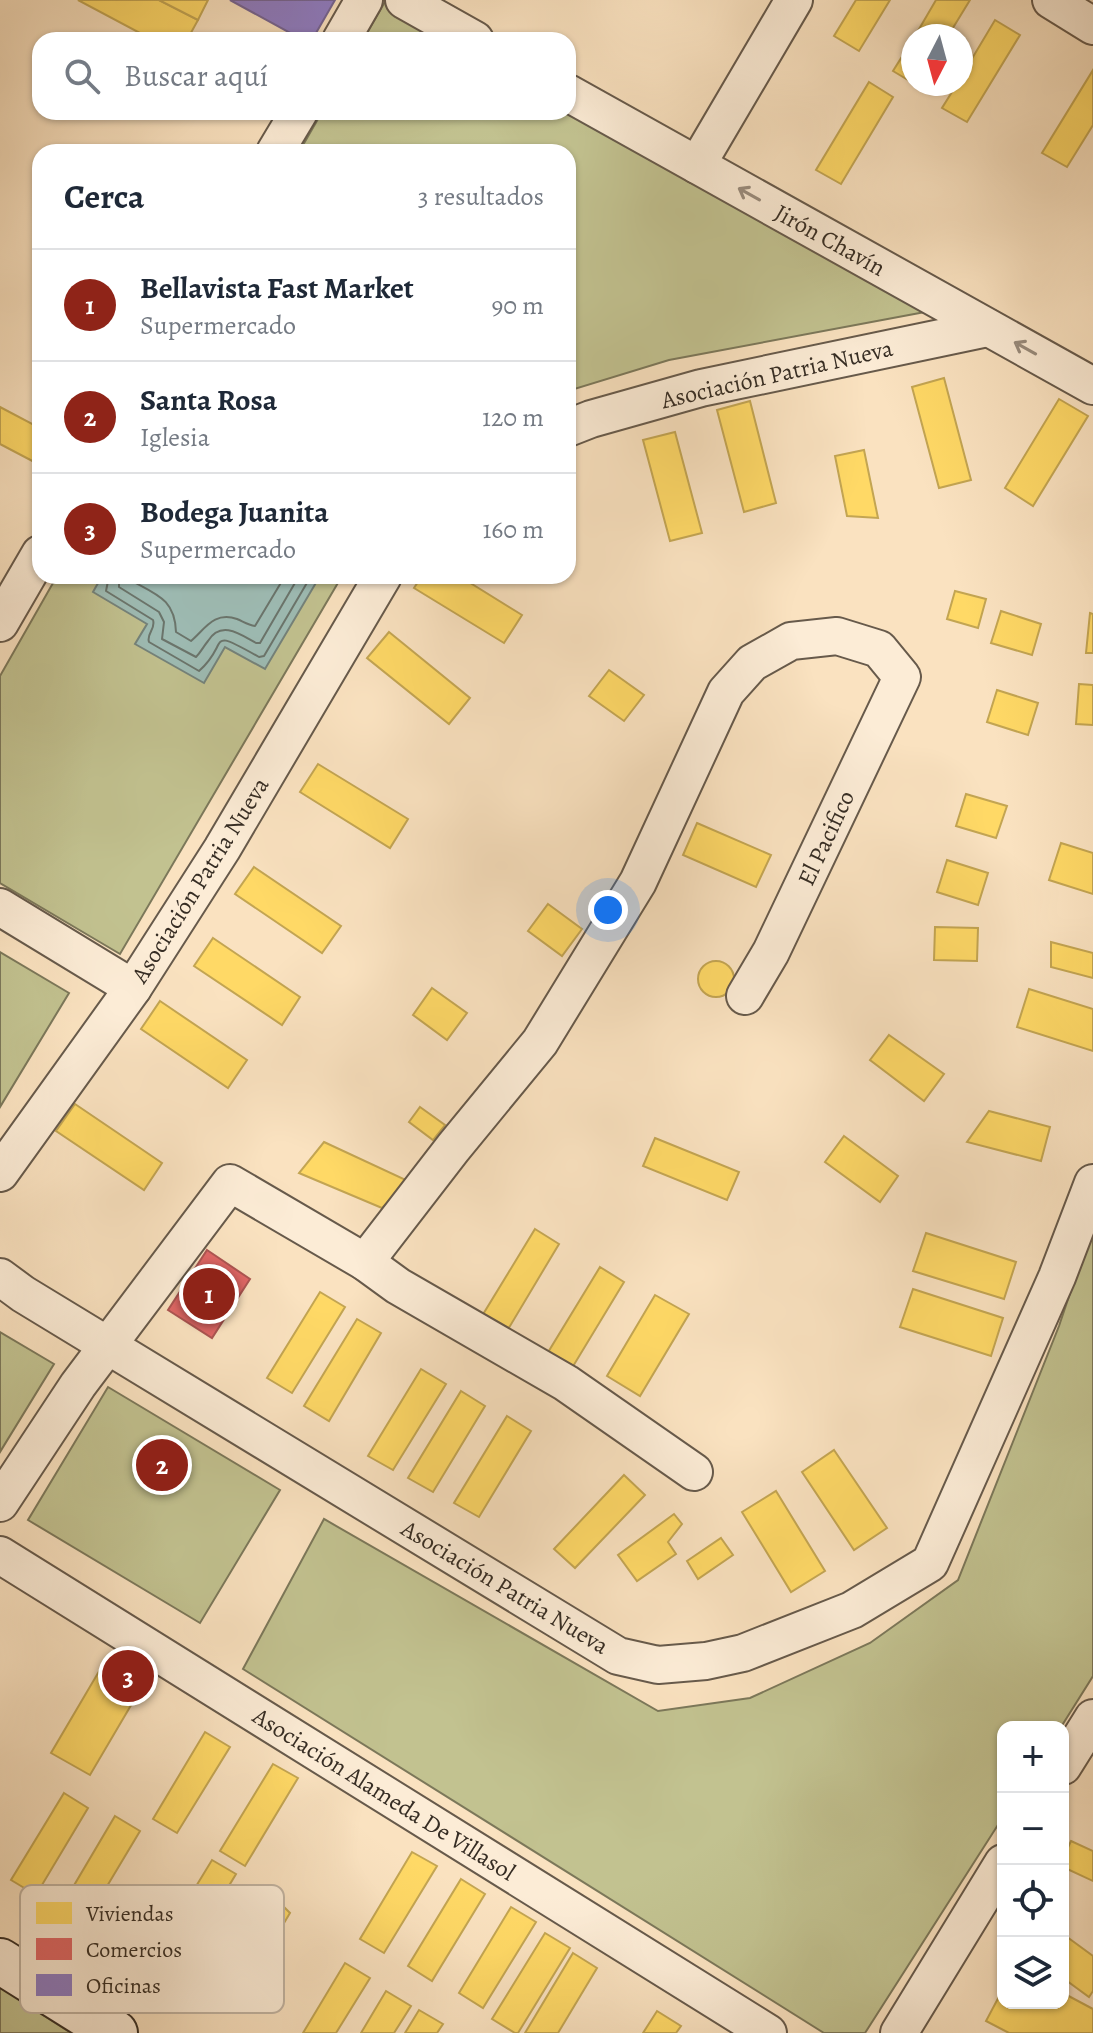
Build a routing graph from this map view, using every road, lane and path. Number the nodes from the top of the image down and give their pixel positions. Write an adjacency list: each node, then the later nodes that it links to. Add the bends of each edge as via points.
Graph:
1 (364, 0): 6 (street)
2 (404, 0): 7 (street)
3 (794, 0): 11 (street)
4 (1051, 0): 5 (street)
5 (1093, 26)
6 (346, 32)
7 (461, 32)
8 (576, 97): 11 (street, Jirón Chavín)
9 (294, 120): 10 (street)
10 (280, 144)
11 (697, 165): 12 (street, Jirón Chavín, one-way to 11)
12 (988, 328): 13 (street, Jirón Chavín, one-way to 12); 14 (street, Asociación Patria Nueva, via 701,388)
13 (1093, 386)
14 (576, 425)
15 (32, 568): 17 (street)
16 (378, 584): 19 (street, Asociación Patria Nueva)
17 (0, 623)
18 (0, 907): 19 (street)
19 (133, 988): 21 (street, Asociación Patria Nueva)
20 (745, 996): 23 (street, El Pacifico, via 902,677 879,649 837,636 791,641 752,663 726,692 638,882 540,1042)
21 (0, 1173)
22 (1093, 1183): 25 (street, Asociación Patria Nueva, via 930,1563 852,1610 743,1653 706,1661 658,1665 618,1656)
23 (365, 1262): 25 (street, via 230,1183); 26 (street, via 566,1383)
24 (0, 1277): 25 (street, Asociación Patria Nueva)
25 (108, 1345): 27 (street)
26 (694, 1472)
27 (0, 1503)
28 (0, 1555): 36 (street, Asociación Alameda De Villasol)
29 (1093, 1718): 30 (street)
30 (1069, 1756)
31 (1002, 1865): 37 (street)
32 (0, 1961): 33 (main road)
33 (20, 1974)
34 (83, 2013): 35 (main road)
35 (115, 2033)
36 (768, 2033)
37 (899, 2033)

